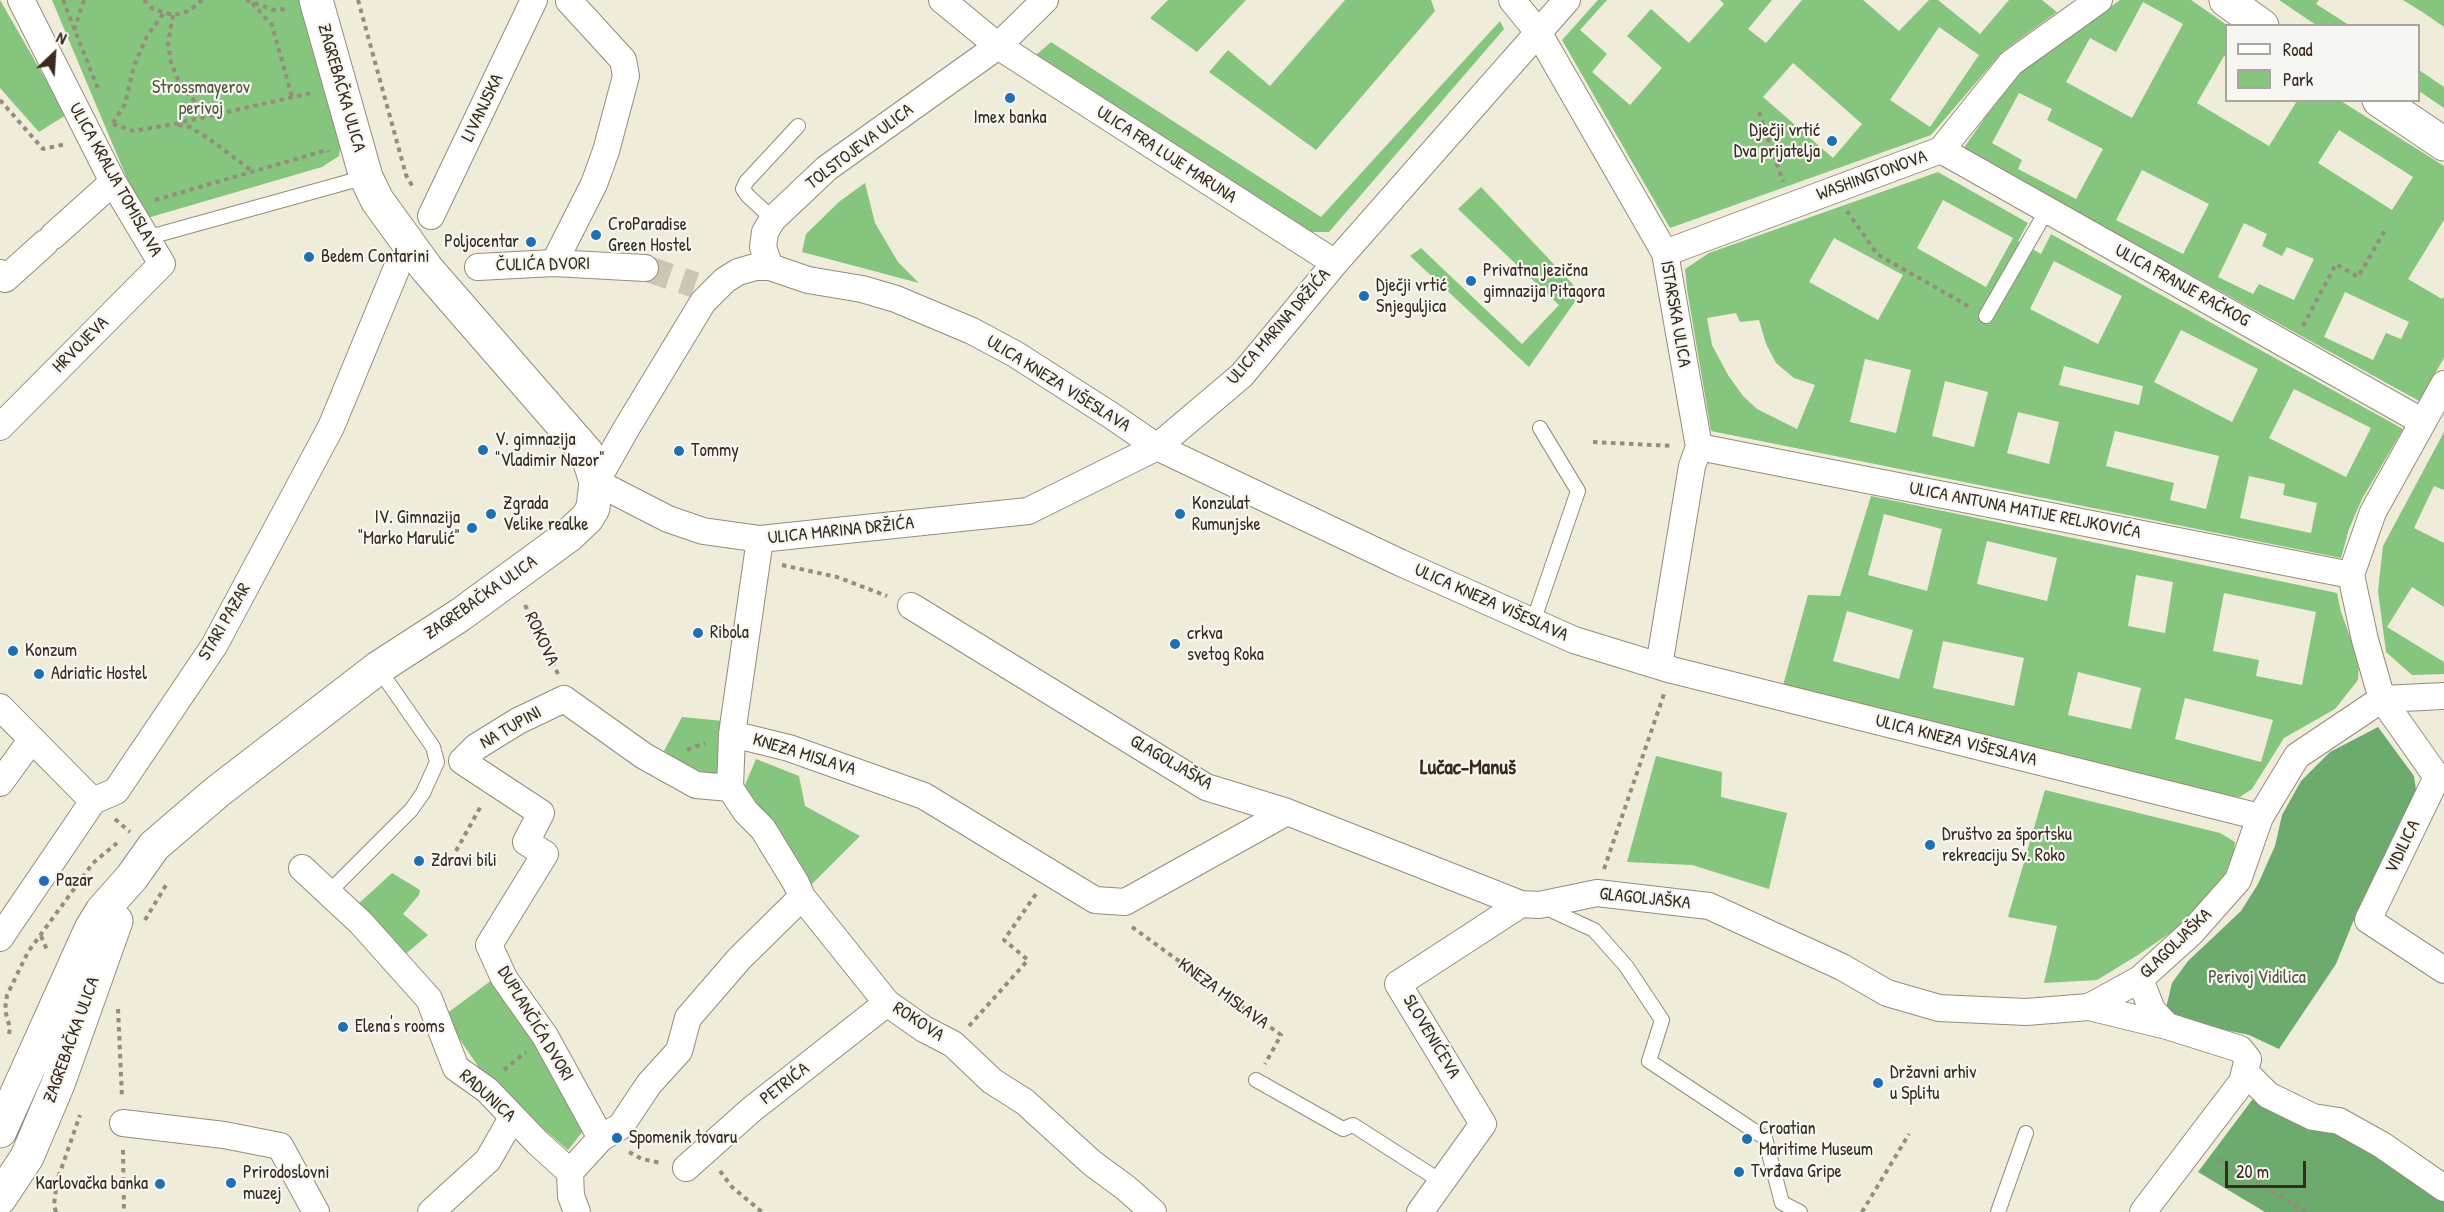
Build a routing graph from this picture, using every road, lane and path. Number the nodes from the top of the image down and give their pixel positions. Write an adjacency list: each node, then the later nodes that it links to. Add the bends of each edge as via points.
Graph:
1 (21, 0): 40 (street, ULICA KRALJA TOMISLAVA)
2 (63, 0): 21 (path)
3 (84, 0): 21 (path)
4 (144, 0): 18 (path)
5 (202, 0): 19 (path, via 189,11)
6 (246, 0): 16 (path)
7 (358, 0): 45 (path, via 406,176)
8 (534, 0): 45 (street, LIVANJSKA)
9 (942, 0): 23 (street, ULICA FRA LUJE MARUNA)
10 (1045, 0): 23 (street, TOLSTOJEVA ULICA)
11 (1512, 0): 22 (street, ISTARSKA ULICA)
12 (1567, 0): 22 (street, ULICA MARINA DRŽIĆA)
13 (2099, 0): 37 (street, WASHINGTONOVA, via 2011,63)
14 (2226, 0): 20 (street)
15 (569, 1): 50 (street, via 623,60 626,75 594,184)
16 (252, 3): 17 (path, via 274,10); 26 (path, via 272,25)
17 (303, 4): 39 (street, ZAGREBAČKA ULICA)
18 (163, 14): 19 (path); 32 (path, via 147,36 125,105)
19 (173, 15): 31 (path, via 168,43 178,80 190,97)
20 (2259, 24)
21 (74, 30): 24 (path)
22 (1538, 32): 49 (street, ISTARSKA ULICA); 51 (street, ULICA MARINA DRŽIĆA)
23 (998, 46): 46 (street, TOLSTOJEVA ULICA, via 827,168); 51 (street, ULICA FRA LUJE MARUNA)
24 (100, 93)
25 (310, 93): 26 (path)
26 (292, 97): 31 (path)
27 (0, 100): 36 (path)
28 (2382, 102): 35 (street)
29 (1760, 112): 42 (path)
30 (108, 113): 32 (path)
31 (213, 115): 33 (path)
32 (112, 123): 33 (path, via 133,131)
33 (174, 124): 38 (path, via 205,136)
34 (798, 126): 46 (lane, via 743,189)
35 (2444, 144)
36 (43, 149)
37 (1941, 150): 41 (street, WASHINGTONOVA); 44 (street, ULICA FRANJE RAČKOG)
38 (252, 171): 39 (path, via 327,150); 43 (path)
39 (354, 180): 48 (lane); 67 (street, ZAGREBAČKA ULICA, via 377,200 427,269 576,439 586,453)
40 (113, 182): 43 (street, ULICA KRALJA TOMISLAVA); 57 (street)
41 (1833, 190): 42 (street, WASHINGTONOVA); 58 (path, via 1877,254)
42 (1791, 206): 49 (street, WASHINGTONOVA)
43 (128, 208): 48 (street, ULICA KRALJA TOMISLAVA)
44 (2047, 210): 58 (lane); 59 (street, ULICA FRANJE RAČKOG)
45 (431, 216)
46 (772, 219): 54 (street, TOLSTOJEVA ULICA, via 763,247)
47 (2385, 230): 59 (path, via 2358,277 2336,264)
48 (146, 238): 52 (street, ULICA KRALJA TOMISLAVA)
49 (1665, 253): 66 (street, ISTARSKA ULICA)
50 (554, 263): 53 (street, ČULIĆA DVORI); 55 (street, ČULIĆA DVORI)
51 (1335, 263): 65 (street, ULICA MARINA DRŽIĆA, via 1242,375)
52 (162, 264): 62 (street, HRVOJEVA)
53 (478, 267)
54 (770, 267): 65 (street, ULICA KNEZA VIŠESLAVA, via 808,280 896,299 972,331 1015,354); 67 (street, via 738,272 703,289)
55 (645, 268)
56 (396, 270): 86 (street, STARI PAZAR, via 331,427 214,646 116,791)
57 (2, 276)
58 (1986, 316)
59 (2291, 348): 61 (street, ULICA FRANJE RAČKOG)
60 (2444, 384): 61 (street)
61 (2423, 422): 69 (street, via 2373,512)
62 (0, 427)
63 (1540, 428): 72 (lane, via 1578,491)
64 (1593, 442): 66 (path)
65 (1157, 447): 68 (street, ULICA MARINA DRŽIĆA, via 1028,511); 72 (street, ULICA KNEZA VIŠESLAVA)
66 (1699, 447): 69 (street, ULICA ANTUNA MATIJE RELJKOVIĆA); 74 (street, ISTARSKA ULICA, via 1692,466)
67 (596, 482): 68 (street, ULICA MARINA DRŽIĆA, via 668,519); 73 (street, ZAGREBAČKA ULICA, via 593,508 577,529 460,615)
68 (759, 549): 71 (path); 79 (street)
69 (2351, 575): 77 (street)
70 (524, 602): 75 (path, ROKOVA)
71 (911, 606): 87 (street, GLAGOLJAŠKA, via 1206,787)
72 (1533, 622): 74 (street, ULICA KNEZA VIŠESLAVA, via 1574,640)
73 (378, 668): 93 (street, ZAGREBAČKA ULICA, via 166,834); 95 (lane, via 433,747 437,762 411,810)
74 (1666, 668): 88 (street, ULICA KNEZA VIŠESLAVA); 90 (path)
75 (561, 688): 81 (street, NA TUPINI); 82 (street, via 615,737)
76 (2444, 696): 77 (street)
77 (2382, 699): 88 (street, GLAGOLJAŠKA, via 2297,756); 103 (street, VIDILICA, via 2437,777 2368,920)
78 (0, 707): 80 (street)
79 (732, 734): 82 (path); 85 (street); 92 (street, KNEZA MISLAVA, via 789,748 924,796)
80 (32, 739): 84 (street); 86 (street)
81 (462, 760): 83 (street, DUPLANČIĆA DVORI)
82 (655, 762): 85 (street, via 696,784)
83 (495, 782): 89 (path); 109 (street, DUPLANČIĆA DVORI, via 541,813 526,842 545,854 489,945 504,978)
84 (0, 783)
85 (730, 789): 96 (street, ROKOVA, via 763,829)
86 (93, 801): 101 (street, STARI PAZAR)
87 (1287, 812): 92 (street, KNEZA MISLAVA, via 1125,902 1095,900); 97 (street, GLAGOLJAŠKA)
88 (2260, 817): 104 (street, GLAGOLJAŠKA, via 2238,880 2192,932)
89 (456, 851)
90 (1605, 864)
91 (302, 868): 95 (street, RADUNICA)
92 (1051, 873): 110 (path, via 1004,940 1028,960)
93 (132, 877): 116 (street, ZAGREBAČKA ULICA, via 91,929); 127 (street, ZAGREBAČKA ULICA, via 58,1084 27,1157)
94 (168, 882): 99 (path)
95 (328, 893): 114 (street, RADUNICA, via 361,923 429,999 456,1068 487,1090)
96 (802, 897): 106 (street, ROKOVA); 119 (street, via 739,958 688,1018 679,1051 649,1084 621,1126)
97 (1530, 905): 107 (street, GLAGOLJAŠKA, via 1597,893 1710,906 1842,967 1887,993 1939,1008 2026,1012); 125 (street, SLOVENIĆEVA, via 1398,984 1483,1124); 136 (lane, via 1594,930 1626,966 1662,1020 1649,1061 1765,1138 1782,1203)
98 (1131, 926): 113 (path, KNEZA MISLAVA, via 1281,1035)
99 (139, 929)
100 (41, 936): 102 (path)
101 (0, 938)
102 (51, 957)
103 (2444, 970)
104 (2140, 979): 107 (street, GLAGOLJAŠKA); 108 (street, via 2152,1010)
105 (118, 1002): 115 (path)
106 (887, 1003): 110 (street, ROKOVA); 121 (street, PETRIĆA)
107 (2090, 1007): 108 (street)
108 (2167, 1026): 111 (street, via 2240,1049 2248,1059)
109 (545, 1036): 112 (path); 119 (street, DUPLANČIĆA DVORI)
110 (953, 1044): 128 (street, ROKOVA)
111 (2245, 1072): 120 (street, via 2242,1082); 126 (street, via 2268,1095 2313,1117 2339,1121)
112 (496, 1077)
113 (1256, 1080): 125 (lane, via 1343,1129 1353,1125)
114 (512, 1118): 124 (street, RADUNICA); 132 (street, via 488,1160)
115 (123, 1124): 130 (path); 131 (street, via 224,1135 280,1146)
116 (0, 1131)
117 (2026, 1133): 138 (lane)
118 (1909, 1134): 137 (path)
119 (601, 1138): 123 (path, via 642,1159); 124 (street)
120 (2195, 1146): 139 (street); 140 (path)
121 (705, 1151): 123 (street, PETRIĆA); 134 (path, via 732,1187)
122 (66, 1154): 129 (path, via 57,1181)
123 (686, 1168)
124 (570, 1172): 133 (street, via 571,1196)
125 (1442, 1182): 135 (street, SLOVENIĆEVA)
126 (2444, 1188)
127 (0, 1198)
128 (1149, 1211)
129 (56, 1212)
130 (124, 1212)
131 (316, 1212)
132 (431, 1212)
133 (577, 1212)
134 (762, 1212)
135 (1420, 1212)
136 (1800, 1212)
137 (1862, 1212)
138 (1998, 1212)
139 (2143, 1212)
140 (2307, 1212)

